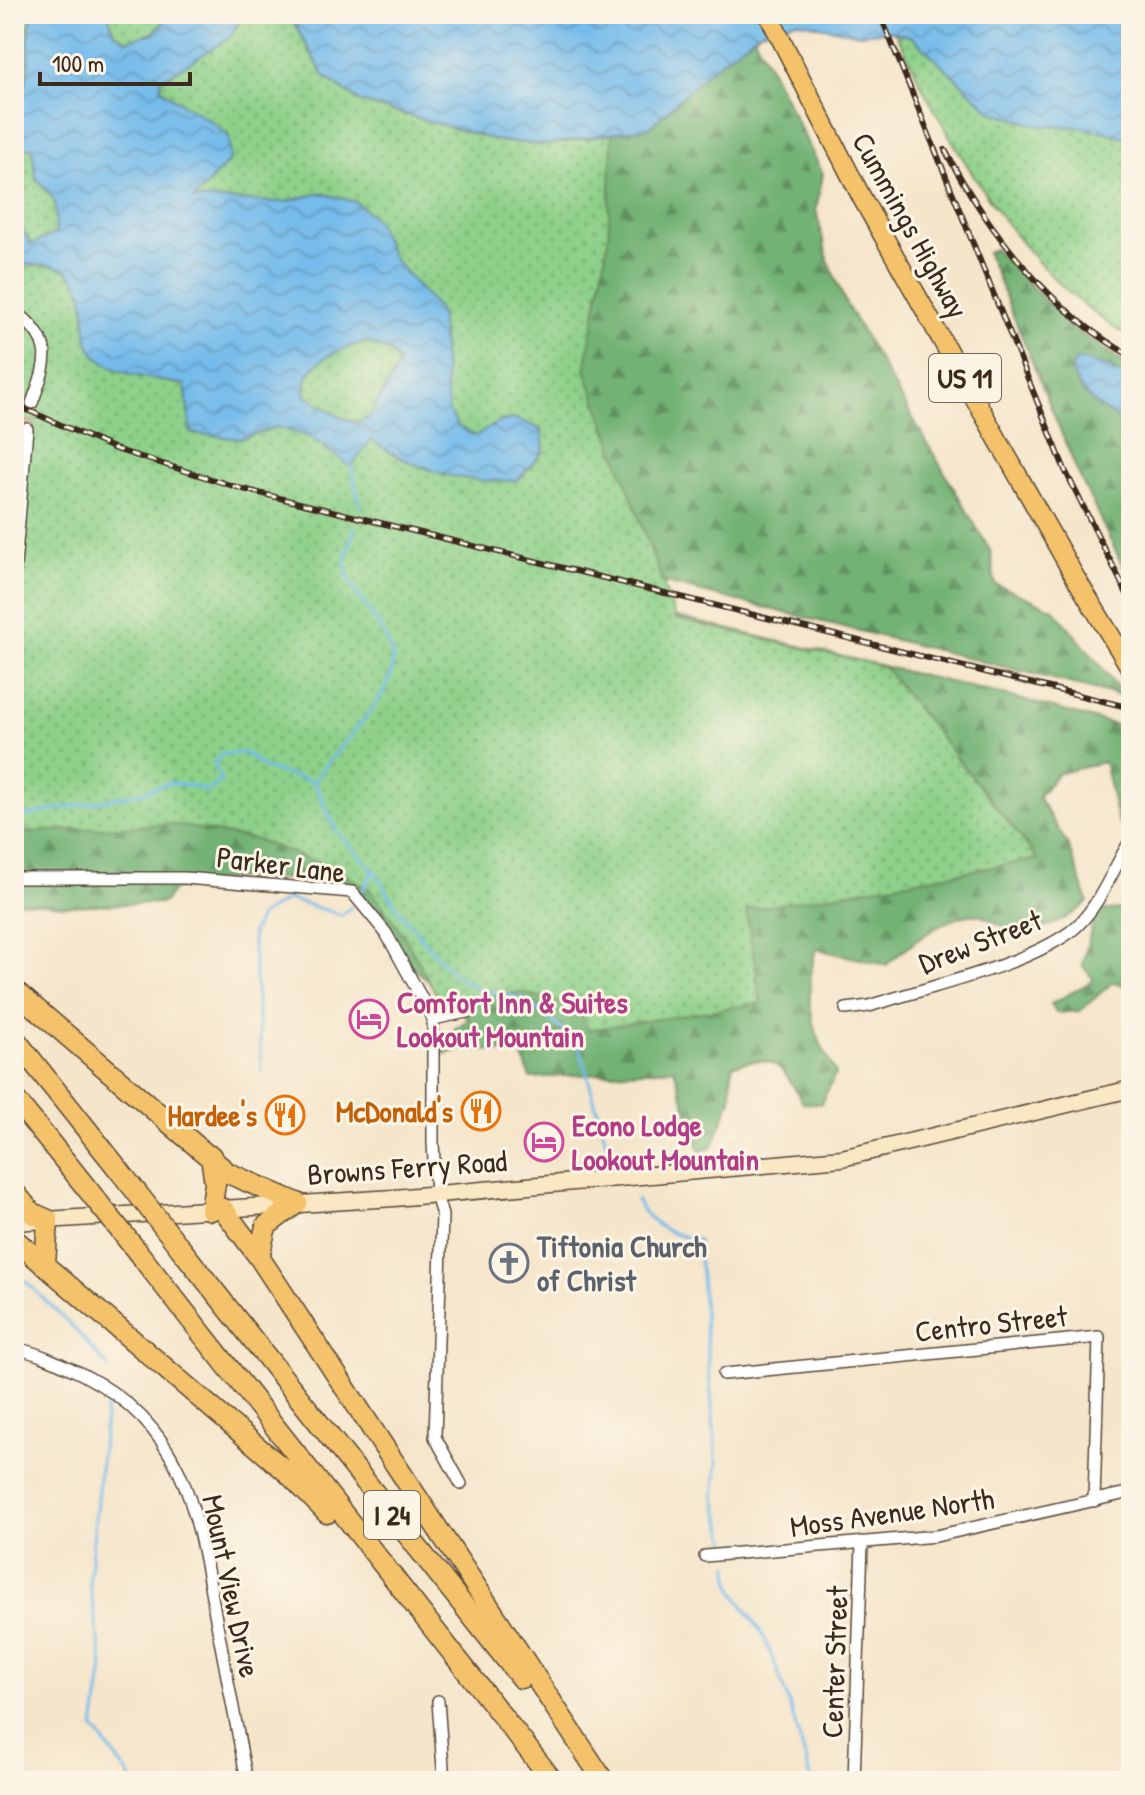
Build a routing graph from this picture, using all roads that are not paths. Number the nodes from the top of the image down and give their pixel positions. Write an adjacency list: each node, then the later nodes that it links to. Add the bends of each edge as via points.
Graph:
1 (768, 14): 6 (main road, Cummings Highway / US 11, via 802,85 1068,566)
2 (20, 315): 3 (street, via 44,343 45,366)
3 (32, 403)
4 (27, 429): 5 (street)
5 (14, 577)
6 (1131, 669)
7 (1131, 840): 10 (street, Drew Street, via 1109,881 1071,931 1009,961)
8 (14, 878): 12 (street, Parker Lane, via 185,878 352,892 386,933)
9 (14, 990): 16 (highway)
10 (846, 1009)
11 (471, 1011): 12 (street)
12 (433, 1019): 18 (street, Parker Lane)
13 (14, 1038): 35 (highway, I 24, bridge)
14 (1131, 1089): 18 (street, Browns Ferry Road, via 842,1158)
15 (14, 1098): 32 (highway, I 24, bridge)
16 (211, 1156): 19 (highway, via 228,1173); 20 (highway)
17 (14, 1192): 21 (highway, via 32,1213)
18 (436, 1195): 19 (street, Browns Ferry Road); 28 (street, Parker Lane, via 442,1215 435,1437)
19 (297, 1203): 20 (street, Browns Ferry Road); 24 (highway, via 266,1226)
20 (217, 1209): 21 (street, Browns Ferry Road); 24 (highway)
21 (48, 1220): 22 (street, Browns Ferry Road); 25 (highway)
22 (14, 1222)
23 (14, 1239): 25 (highway)
24 (259, 1257): 35 (highway)
25 (45, 1265): 32 (highway)
26 (14, 1348): 36 (street, Mount View Drive, via 42,1354 116,1392 171,1454 195,1510)
27 (724, 1374): 30 (street, Centro Street, via 1099,1337)
28 (461, 1484)
29 (1131, 1492): 30 (street, Moss Avenue North)
30 (1094, 1501): 31 (street, Moss Avenue North, via 936,1536)
31 (862, 1544): 33 (street, Moss Avenue North); 39 (street, Center Street)
32 (371, 1551): 38 (highway, I 24)
33 (705, 1556)
34 (438, 1701): 37 (street)
35 (603, 1780)
36 (247, 1781)
37 (444, 1781)
38 (553, 1781)
39 (854, 1781)

